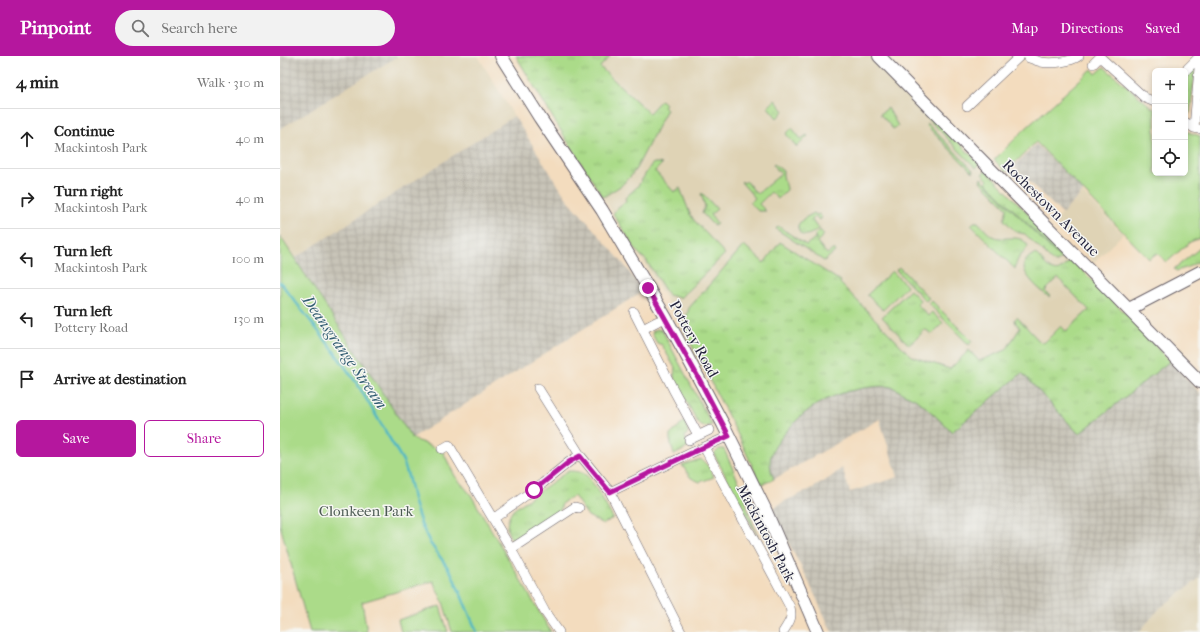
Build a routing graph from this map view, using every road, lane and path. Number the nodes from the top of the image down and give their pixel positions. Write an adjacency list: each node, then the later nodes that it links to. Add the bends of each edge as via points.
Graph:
1 (502, 56): 16 (street, Pottery Road, via 598,205)
2 (879, 56): 14 (street, Rochestown Avenue)
3 (1020, 56): 10 (street)
4 (1028, 56): 5 (street, via 1042,62 1056,63)
5 (1079, 56)
6 (1200, 56): 8 (street); 12 (street)
7 (1093, 64): 9 (street, via 1100,58 1145,98)
8 (1188, 68)
9 (1152, 101)
10 (967, 106)
11 (1188, 124): 12 (street)
12 (1197, 129)
13 (1200, 272): 14 (street)
14 (1129, 309): 18 (street, Rochestown Avenue)
15 (634, 312): 17 (street)
16 (666, 318): 17 (street); 22 (street, Pottery Road)
17 (643, 329): 21 (street)
18 (1200, 382)
19 (538, 388): 26 (street)
20 (710, 430): 21 (street)
21 (698, 435): 23 (street)
22 (729, 436): 24 (street); 34 (street, Pottery Road, via 764,507)
23 (689, 440)
24 (704, 447): 27 (street); 33 (street, Mackintosh Park, via 790,607 790,622)
25 (442, 449): 29 (street, via 449,445)
26 (580, 456): 27 (street); 29 (street)
27 (610, 492): 32 (street)
28 (579, 508): 30 (street, via 574,507)
29 (493, 519): 30 (street)
30 (511, 549): 31 (street, via 545,612)
31 (559, 632)
32 (681, 632)
33 (783, 632)
34 (818, 632)

